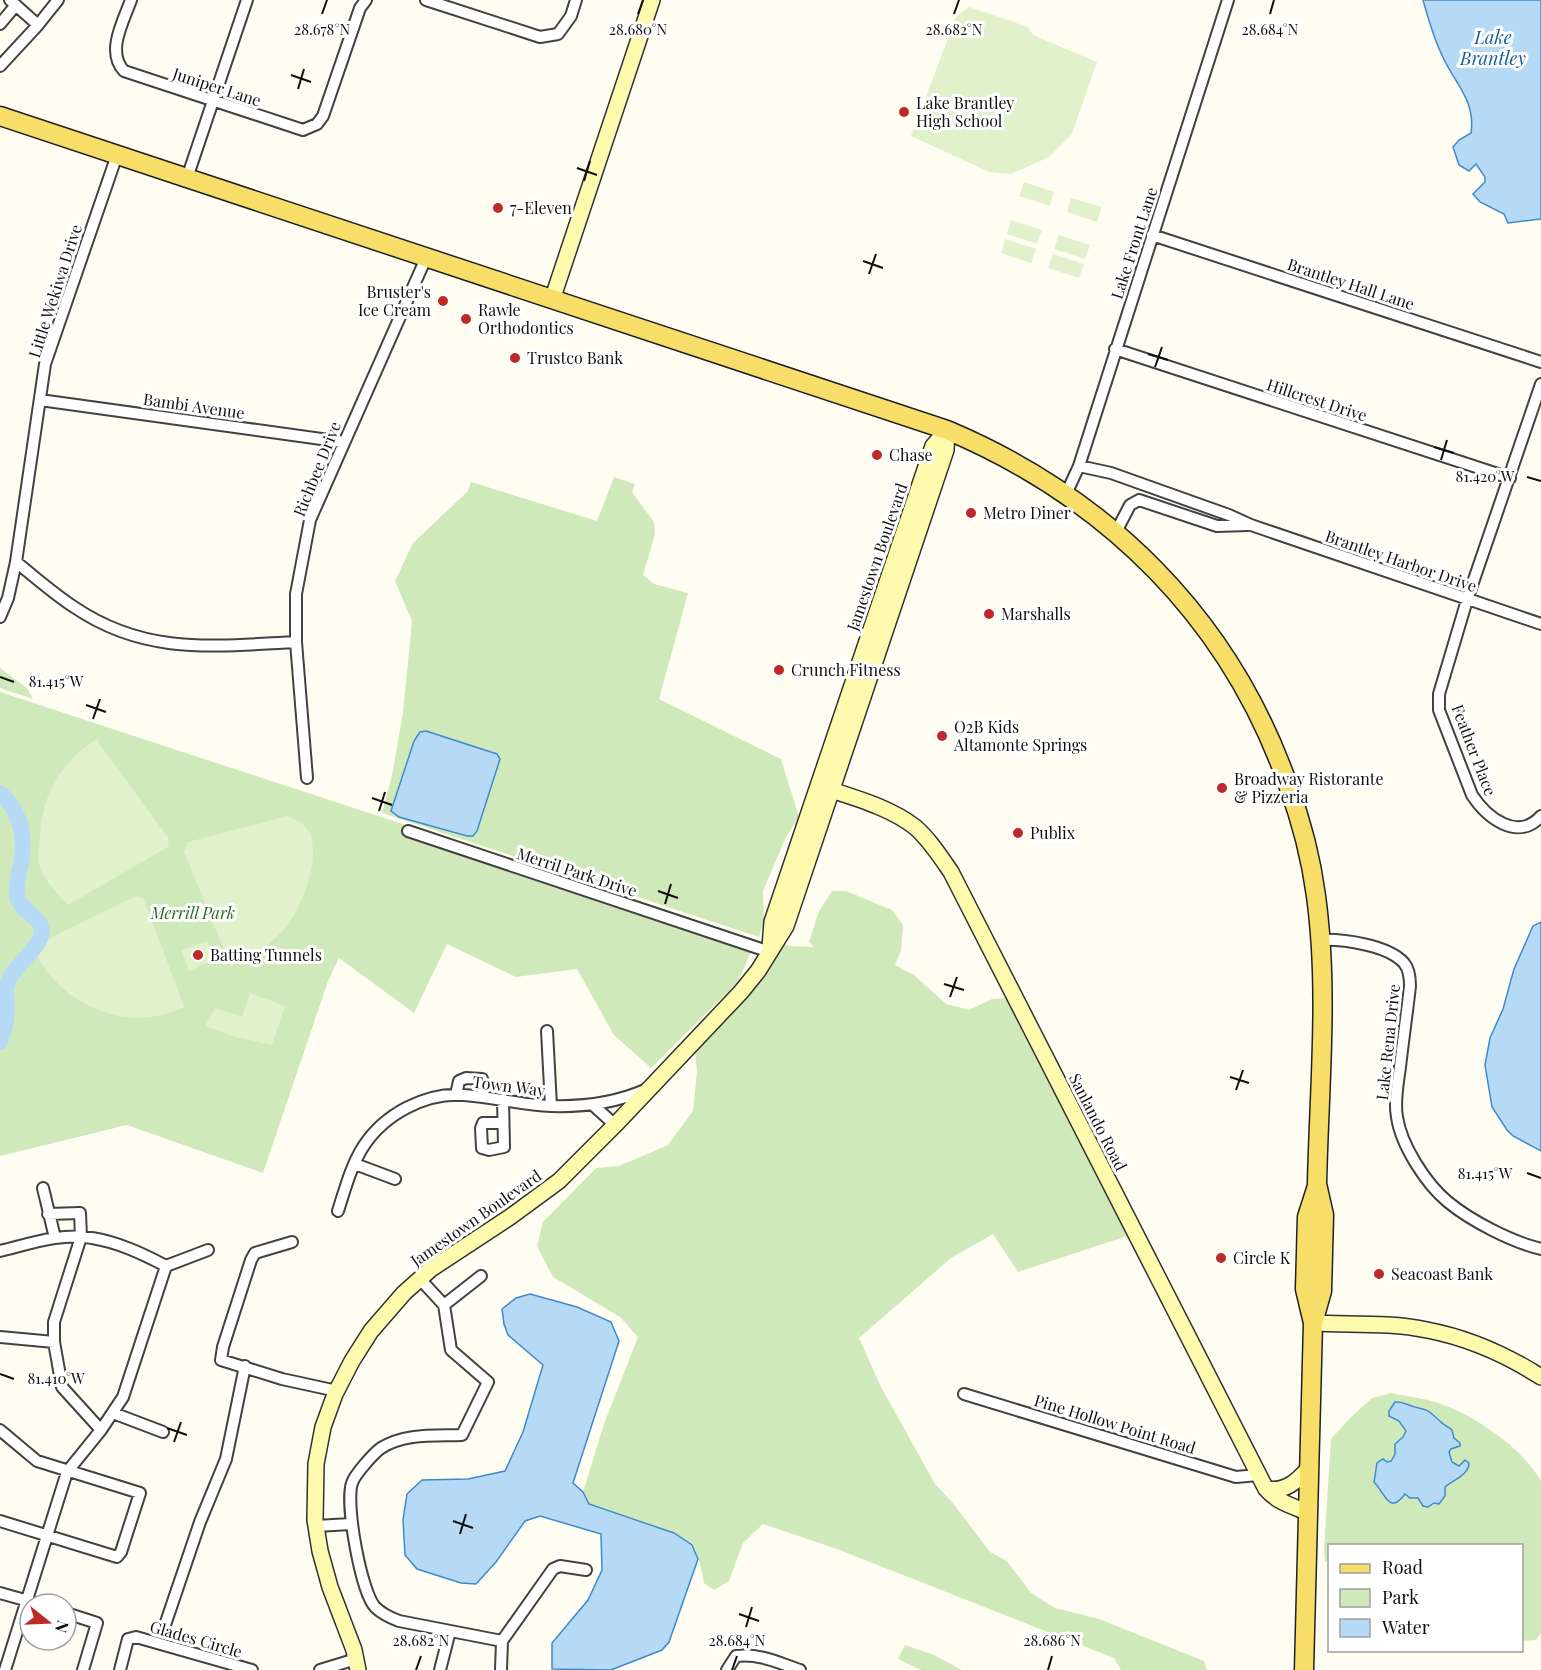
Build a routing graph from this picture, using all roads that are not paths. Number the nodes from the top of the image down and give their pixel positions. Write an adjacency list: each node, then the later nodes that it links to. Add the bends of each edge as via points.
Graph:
1 (58, 0): 12 (street)
2 (131, 0): 14 (street, Juniper Lane, via 117,42 118,64 135,76)
3 (247, 0): 14 (street)
4 (366, 0): 14 (street, Juniper Lane, via 317,124 294,129)
5 (426, 0): 10 (street)
6 (576, 0): 10 (street, via 571,16 558,34 540,37)
7 (652, 0): 20 (street)
8 (1228, 0): 18 (street, Lake Front Lane)
9 (13, 2): 11 (street); 12 (street)
10 (459, 5)
11 (0, 24)
12 (38, 25): 13 (street)
13 (0, 66)
14 (213, 101): 17 (street)
15 (0, 116): 16 (main road)
16 (117, 155): 17 (main road); 24 (street, Little Wekiwa Drive, via 45,364)
17 (187, 178): 19 (main road)
18 (1152, 235): 21 (street, Lake Front Lane); 22 (street, Brantley Hall Lane)
19 (426, 258): 20 (main road); 26 (street, Richbee Drive)
20 (552, 300): 25 (main road)
21 (1115, 349): 27 (street, Lake Front Lane); 28 (street, Hillcrest Drive)
22 (1541, 362)
23 (1541, 384): 28 (street)
24 (40, 400): 26 (street, Bambi Avenue); 32 (street, Little Wekiwa Drive)
25 (947, 430): 29 (main road, via 996,451); 38 (street, Jamestown Boulevard, via 933,446)
26 (343, 442): 36 (street, Richbee Drive, via 310,520 296,594)
27 (1079, 466): 29 (street, Lake Front Lane); 30 (street, Brantley Harbor Drive, via 1111,473)
28 (1510, 478): 33 (street)
29 (1066, 494): 31 (main road)
30 (1251, 525): 31 (street, Brantley Harbor Drive, via 1217,526 1138,501 1130,505); 33 (street, Brantley Harbor Drive)
31 (1116, 532): 41 (main road, via 1168,582 1202,623 1238,676 1266,728 1302,829 1316,893)
32 (16, 562): 34 (street, Little Wekiwa Drive); 36 (street, via 84,613 154,642 204,647)
33 (1467, 600): 35 (street, Brantley Harbor Drive); 39 (street, Feather Place, via 1443,676 1439,710 1480,807 1490,816 1518,828 1528,827)
34 (0, 617)
35 (1541, 624)
36 (296, 642): 37 (street, Richbee Drive)
37 (307, 778)
38 (825, 788): 42 (street, Jamestown Boulevard, via 772,922); 80 (street, Sanlando Road, via 903,819 933,847 951,872)
39 (1541, 816)
40 (408, 831): 42 (street, Merril Park Drive)
41 (1320, 940): 60 (street, Lake Rena Drive, via 1352,940 1405,964 1410,986 1396,1117 1407,1148 1447,1202 1508,1237); 67 (main road, via 1317,1184 1307,1217 1305,1289)
42 (770, 951): 44 (street, Jamestown Boulevard, via 759,971 720,1016)
43 (547, 1031): 49 (street)
44 (650, 1087): 48 (street, Town Way); 51 (street, Jamestown Boulevard)
45 (456, 1095): 46 (street, Town Way); 46 (street, via 459,1081 482,1078); 52 (street, Town Way, via 405,1107 380,1125)
46 (483, 1097): 47 (street, Town Way)
47 (503, 1099): 49 (street, Town Way); 50 (street)
48 (593, 1105): 49 (street, Town Way); 51 (street)
49 (551, 1106)
50 (503, 1123): 50 (street, via 504,1147 482,1148 480,1128 486,1121)
51 (615, 1125): 65 (street, Jamestown Boulevard, via 559,1181)
52 (355, 1164): 53 (street); 55 (street, Town Way)
53 (395, 1179)
54 (43, 1188): 56 (street)
55 (338, 1211)
56 (48, 1214): 57 (street, via 80,1213); 58 (street)
57 (81, 1237): 58 (street); 63 (street, via 137,1251); 69 (street, via 54,1322)
58 (55, 1238): 62 (street)
59 (292, 1242): 70 (street, via 255,1253 251,1260 221,1360)
60 (1541, 1249)
61 (208, 1250): 63 (street)
62 (0, 1251)
63 (166, 1266): 74 (street, via 123,1397)
64 (481, 1276): 66 (street)
65 (420, 1279): 66 (street); 72 (street, Jamestown Boulevard, via 370,1331)
66 (444, 1305): 83 (street, via 451,1350 488,1383 462,1435 408,1437 380,1448 352,1484)
67 (1313, 1323): 71 (street, via 1425,1329 1451,1335 1495,1350); 78 (main road)
68 (0, 1337): 69 (street)
69 (54, 1342): 76 (street, via 62,1387)
70 (244, 1366): 72 (street); 92 (street, via 226,1459)
71 (1541, 1377)
72 (336, 1391): 84 (street, Jamestown Boulevard, via 323,1427 316,1464)
73 (963, 1394): 80 (street, Pine Hollow Point Road)
74 (113, 1413): 76 (street); 77 (street)
75 (0, 1430): 79 (street, via 37,1461)
76 (101, 1430): 79 (street)
77 (163, 1432)
78 (1309, 1468): 80 (street, via 1287,1487 1276,1490); 81 (main road)
79 (67, 1472): 85 (street); 85 (street, via 140,1494 117,1557)
80 (1262, 1482): 81 (street, Sanlando Road, via 1280,1502)
81 (1307, 1512): 105 (main road)
82 (0, 1521): 85 (street)
83 (351, 1524): 84 (street); 93 (street, via 375,1607 393,1619)
84 (316, 1526): 95 (street, Jamestown Boulevard, via 330,1587)
85 (48, 1535): 87 (street)
86 (586, 1570): 94 (street, via 560,1566 553,1569)
87 (29, 1592)
88 (0, 1593): 89 (street)
89 (18, 1599)
90 (78, 1617): 97 (street, via 97,1623)
91 (18, 1628): 96 (street)
92 (164, 1628)
93 (450, 1631): 94 (street); 101 (street)
94 (502, 1641): 102 (street)
95 (357, 1664): 100 (street)
96 (6, 1669)
97 (83, 1670)
98 (120, 1670): 99 (street, Glades Circle, via 128,1640 136,1638)
99 (252, 1670)
100 (320, 1670)
101 (440, 1670)
102 (501, 1670)
103 (727, 1670): 104 (street, via 736,1656 758,1656)
104 (800, 1670)
105 (1304, 1670)

